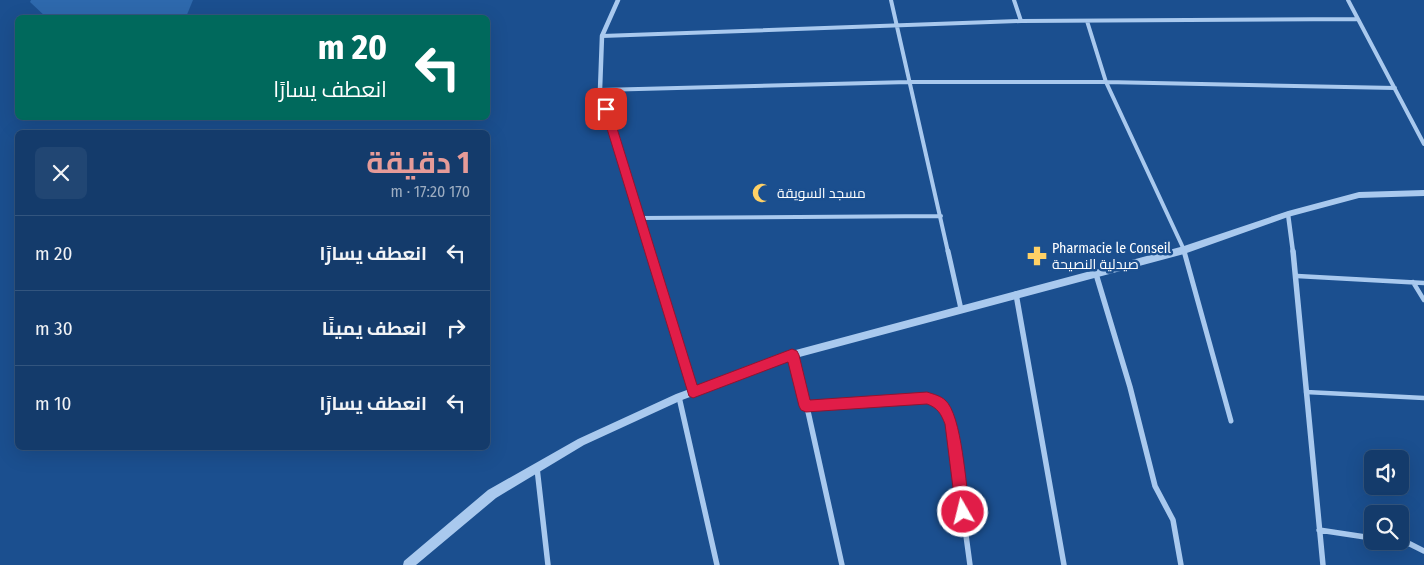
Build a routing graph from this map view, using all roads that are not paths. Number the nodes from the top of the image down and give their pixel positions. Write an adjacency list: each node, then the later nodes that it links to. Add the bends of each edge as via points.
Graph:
1 (618, 0): 9 (street)
2 (891, 0): 8 (street)
3 (1014, 0): 6 (street)
4 (1348, 0): 5 (street)
5 (1357, 19): 7 (street); 12 (street)
6 (1021, 21): 7 (street); 8 (street)
7 (1087, 21): 11 (street)
8 (897, 26): 9 (street); 10 (street)
9 (602, 36): 13 (street)
10 (909, 82): 11 (street); 13 (street); 17 (street)
11 (1106, 82): 12 (street); 19 (street)
12 (1395, 88): 14 (street)
13 (600, 90): 18 (street)
14 (1424, 144)
15 (1424, 193): 16 (street, via 1359,195)
16 (1288, 214): 19 (street); 21 (street)
17 (941, 216): 18 (street); 26 (street)
18 (639, 218): 28 (street)
19 (1184, 250): 20 (street); 33 (street)
20 (1096, 274): 24 (street); 45 (street, via 1156,486 1173,520)
21 (1297, 276): 22 (lane); 29 (street)
22 (1413, 282): 23 (lane); 25 (lane)
23 (1424, 283)
24 (1016, 294): 26 (street); 44 (street)
25 (1424, 300)
26 (962, 310): 27 (street)
27 (792, 355): 28 (street); 32 (street)
28 (693, 392): 30 (street)
29 (1306, 392): 31 (lane); 35 (street)
30 (679, 397): 34 (street, via 581,442); 41 (street)
31 (1424, 398)
32 (806, 406): 42 (street); 43 (street, via 927,398 940,403 951,424)
33 (1231, 421)
34 (537, 468): 39 (street, via 492,494); 40 (street)
35 (1318, 530): 36 (street); 46 (street)
36 (1364, 537)
37 (1409, 544): 38 (street)
38 (1424, 551)
39 (408, 565)
40 (548, 565)
41 (717, 565)
42 (842, 565)
43 (970, 565)
44 (1064, 565)
45 (1181, 565)
46 (1324, 565)

